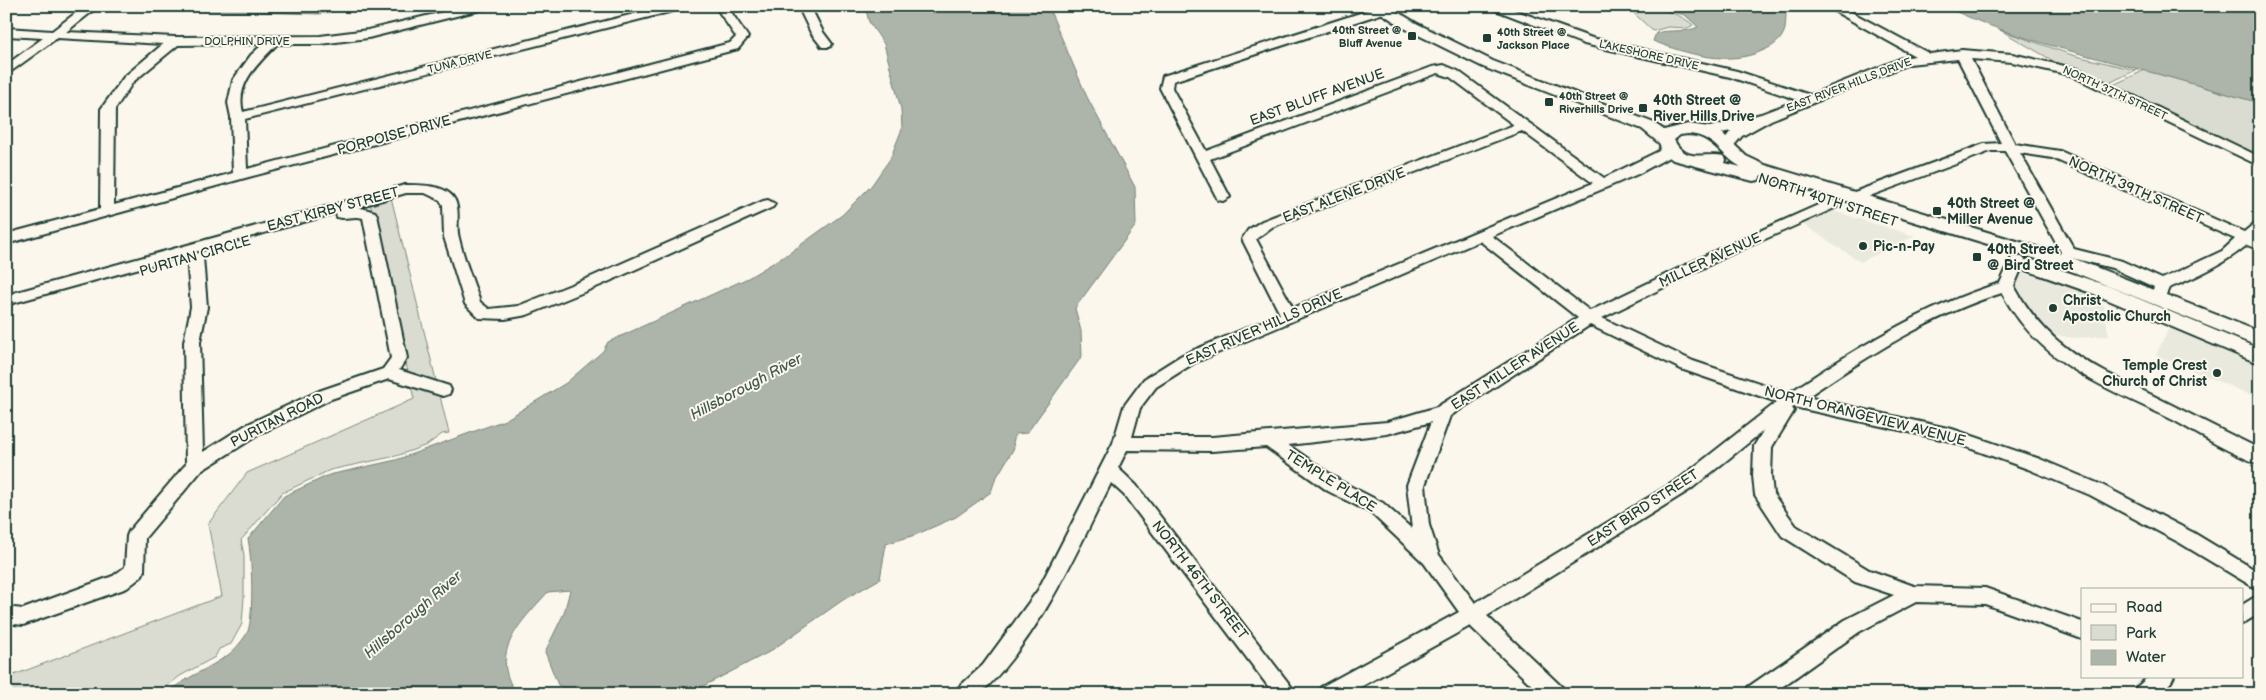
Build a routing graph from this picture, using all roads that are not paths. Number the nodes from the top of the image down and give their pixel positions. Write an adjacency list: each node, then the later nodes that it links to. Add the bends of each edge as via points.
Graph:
1 (92, 6): 10 (street)
2 (484, 6): 12 (street, DOLPHIN DRIVE, via 368,34)
3 (681, 6): 18 (street, TUNA DRIVE)
4 (721, 6): 30 (street, PORPOISE DRIVE, via 742,37 734,46)
5 (804, 6): 13 (street)
6 (1491, 6): 17 (street, LAKESHORE DRIVE, via 1600,44 1733,74)
7 (1830, 6): 15 (street)
8 (1389, 7): 21 (main road, via 1605,100); 23 (main road, via 1488,64 1643,124); 26 (street, via 1167,79 1166,88)
9 (6, 32): 10 (street, DOLPHIN DRIVE)
10 (57, 34): 11 (street, DOLPHIN DRIVE); 16 (street)
11 (175, 41): 12 (street, DOLPHIN DRIVE); 36 (street, via 129,78 108,109)
12 (272, 42): 18 (street, via 254,58 239,80 234,102)
13 (826, 44)
14 (1962, 54): 15 (street, EAST RIVER HILLS DRIVE); 25 (street); 28 (street, NORTH 37TH STREET, via 2015,58 2074,72)
15 (1927, 57): 17 (street, EAST RIVER HILLS DRIVE, via 1906,61)
16 (6, 71)
17 (1808, 99): 19 (street, EAST RIVER HILLS DRIVE)
18 (238, 117): 30 (street)
19 (1766, 117): 22 (street, EAST RIVER HILLS DRIVE); 24 (street, EAST RIVER HILLS DRIVE, via 1737,134)
20 (1523, 126): 26 (street, EAST BLUFF AVENUE, via 1444,69); 31 (street); 49 (street, EAST ALENE DRIVE, via 1253,232 1249,239)
21 (1686, 128): 22 (main road); 23 (main road, via 1673,131 1668,135)
22 (1707, 132): 24 (main road, NORTH 40TH STREET)
23 (1667, 143): 27 (main road, NORTH 40TH STREET, via 1676,154); 29 (street, EAST RIVER HILLS DRIVE, via 1666,153)
24 (1727, 147): 27 (main road, via 1722,159); 33 (main road, NORTH 40TH STREET, via 1740,159 1759,169)
25 (2010, 147): 33 (street, via 1989,147); 39 (street, NORTH 39TH STREET, via 2055,154); 43 (street)
26 (1202, 157): 32 (street)
27 (1698, 161): 29 (street, EAST RIVER HILLS DRIVE, via 1667,162); 35 (main road, NORTH 40TH STREET)
28 (2260, 162)
29 (1633, 171): 31 (street, EAST RIVER HILLS DRIVE)
30 (240, 175): 36 (street, PORPOISE DRIVE)
31 (1603, 184): 38 (street, EAST RIVER HILLS DRIVE)
32 (1223, 197)
33 (1854, 197): 43 (main road, NORTH 40TH STREET)
34 (768, 204): 47 (street, EAST KIRBY STREET, via 596,281 505,314 485,314 474,304 451,238 450,205 446,197 427,189 405,189)
35 (1832, 204): 44 (main road, NORTH 40TH STREET); 50 (street, MILLER AVENUE)
36 (107, 211): 40 (street, PORPOISE DRIVE)
37 (2260, 226): 39 (street)
38 (1481, 235): 49 (street, EAST RIVER HILLS DRIVE); 50 (street, NORTH ORANGEVIEW AVENUE)
39 (2245, 237): 41 (street, NORTH 39TH STREET); 46 (street, via 2227,254)
40 (6, 239)
41 (2260, 244)
42 (195, 256): 48 (street, PURITAN CIRCLE); 53 (street, PURITAN CIRCLE, via 354,210 370,215 398,358); 60 (street, via 199,307 192,342)
43 (2066, 257): 46 (main road, NORTH 40TH STREET)
44 (2017, 260): 45 (street); 52 (main road, NORTH 40TH STREET, via 2110,294)
45 (2006, 286): 55 (street, EAST BIRD STREET, via 1924,319 1860,354); 59 (street, via 2014,305 2034,331 2071,362)
46 (2160, 291): 51 (main road, NORTH 40TH STREET)
47 (6, 300)
48 (6, 310)
49 (1290, 315): 58 (street, EAST RIVER HILLS DRIVE, via 1188,359 1150,384 1132,406)
50 (1589, 318): 55 (street, NORTH ORANGEVIEW AVENUE, via 1687,365); 56 (street, EAST MILLER AVENUE)
51 (2260, 340)
52 (2260, 357)
53 (388, 373): 54 (street); 60 (street, PURITAN ROAD, via 325,395 252,430)
54 (443, 390)
55 (1791, 400): 63 (street, NORTH ORANGEVIEW AVENUE, via 1952,435 2034,464 2096,490 2187,538); 64 (street, via 1762,446 1764,495 1789,531 1862,576); 68 (street, EAST BIRD STREET, via 1685,484)
56 (1443, 412): 57 (street, via 1386,428); 62 (street, EAST MILLER AVENUE, via 1416,485 1420,525)
57 (1269, 440): 58 (street, via 1212,444); 62 (street, TEMPLE PLACE, via 1334,486 1376,508)
58 (1122, 443): 61 (street, EAST RIVER HILLS DRIVE)
59 (2260, 457)
60 (195, 466): 67 (street, PURITAN ROAD, via 136,536 134,571 120,582 23,617)
61 (1109, 470): 71 (street, EAST RIVER HILLS DRIVE, via 1045,596 990,671); 72 (street, NORTH 46TH STREET, via 1130,490)
62 (1430, 558): 68 (street, TEMPLE PLACE)
63 (2260, 583)
64 (1914, 594): 69 (street, via 1985,596); 75 (street, via 1852,626)
65 (2260, 602): 66 (street)
66 (2244, 614)
67 (6, 615)
68 (1472, 615): 73 (street, EAST BIRD STREET); 74 (street, TEMPLE PLACE)
69 (2081, 631)
70 (2162, 678): 76 (street)
71 (966, 694)
72 (1287, 694)
73 (1328, 694)
74 (1555, 694)
75 (1756, 694)
76 (2144, 694)

